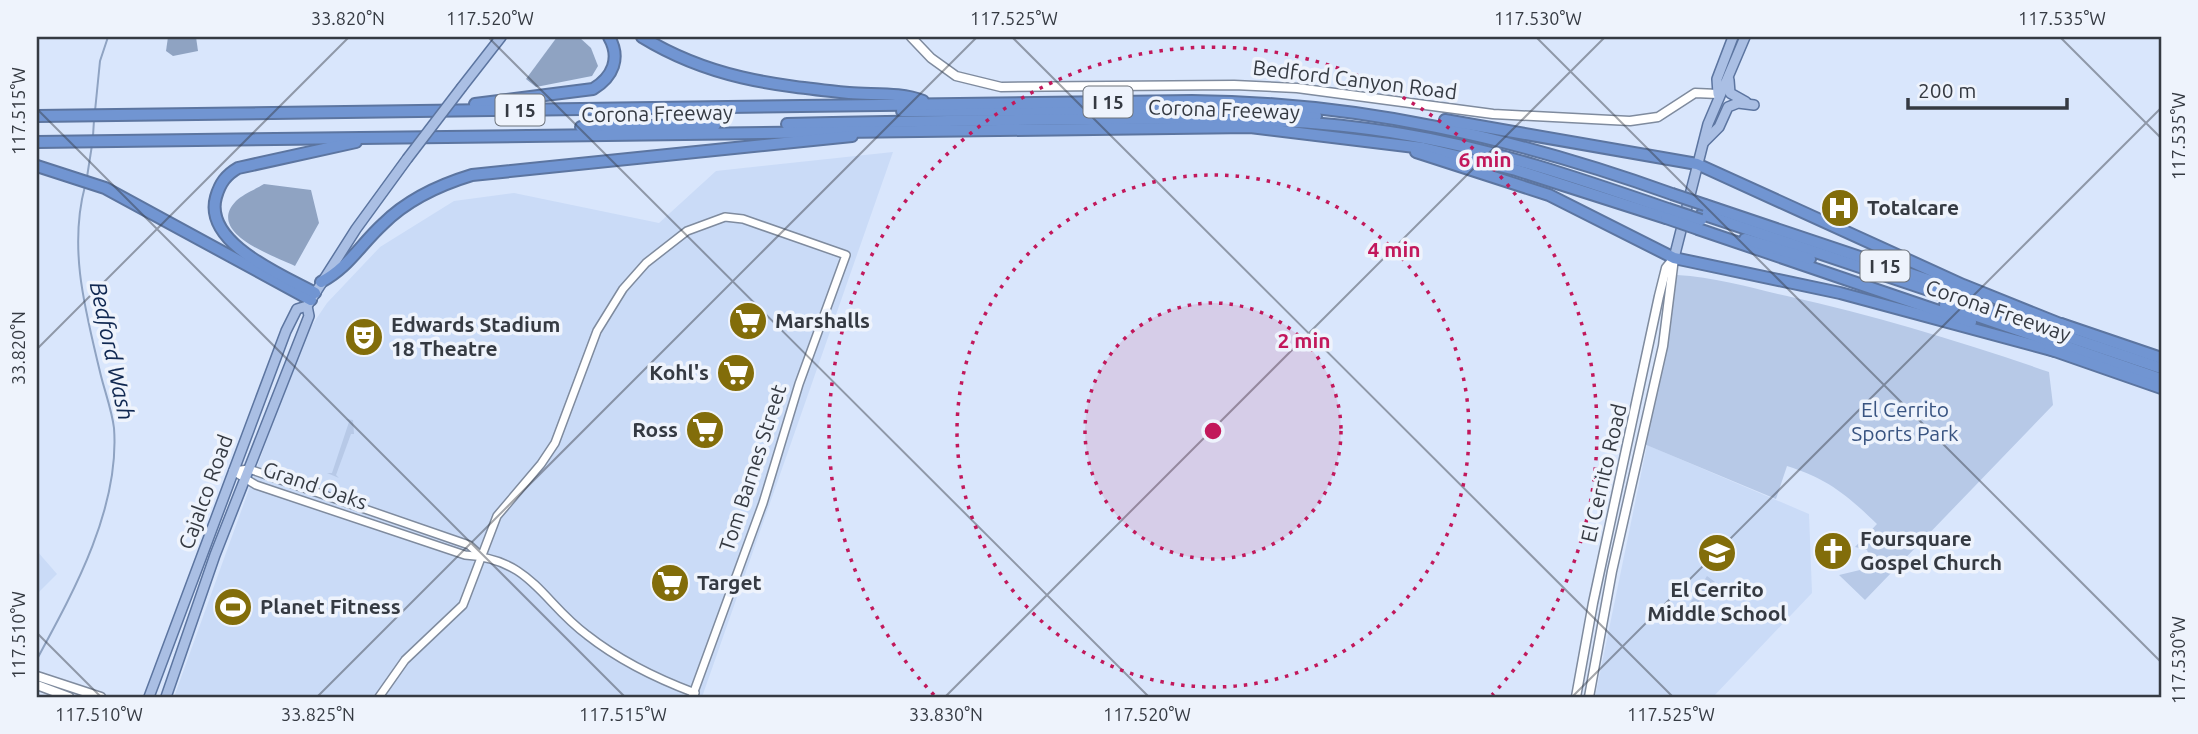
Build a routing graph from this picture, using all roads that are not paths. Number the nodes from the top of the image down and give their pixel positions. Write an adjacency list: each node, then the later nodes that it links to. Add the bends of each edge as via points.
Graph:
1 (501, 37): 27 (main road, Cajalco Road, bridge, via 407,159)
2 (609, 37): 11 (highway, via 616,49 612,71 593,89)
3 (642, 37): 9 (highway, via 680,58 747,81 911,96)
4 (911, 37): 8 (main road, Bedford Canyon Road, via 956,76 1001,87 1271,86 1493,114 1630,121 1658,117 1695,93)
5 (1733, 37): 8 (main road, via 1717,79)
6 (1745, 37): 7 (main road)
7 (1729, 78): 8 (main road); 18 (main road, via 1730,93 1754,105 1728,107 1719,127)
8 (1718, 94): 18 (main road, El Cerrito Road)
9 (929, 104): 10 (highway, Corona Freeway / I 15); 12 (highway, Corona Freeway / I 15, via 1225,101)
10 (735, 107): 11 (highway, Corona Freeway / I 15); 22 (highway, via 804,112 1234,110 1302,115 1382,125 1504,150)
11 (382, 111): 13 (highway, Corona Freeway / I 15)
12 (1386, 115): 20 (highway, via 1402,112); 22 (highway, Corona Freeway / I 15, via 1579,162)
13 (37, 116)
14 (917, 130): 15 (highway, Corona Freeway / I 15); 19 (highway, Corona Freeway / I 15, via 1250,127); 27 (highway, via 472,175 444,183 408,203)
15 (406, 136): 16 (highway, Corona Freeway / I 15); 27 (highway, via 271,159 238,168 223,180 214,211 225,238)
16 (159, 139): 17 (highway, Corona Freeway / I 15); 22 (highway, via 198,132 1250,118 1358,128 1452,144)
17 (37, 142)
18 (1702, 143): 20 (main road, El Cerrito Road)
19 (1401, 144): 22 (highway, Corona Freeway / I 15); 25 (highway, via 1549,195)
20 (1697, 164): 25 (main road, El Cerrito Road); 28 (highway, via 1963,285)
21 (37, 166): 27 (highway, via 105,188)
22 (1668, 207): 23 (highway, Corona Freeway / I 15, bridge); 23 (highway, Corona Freeway / I 15, bridge)
23 (1701, 218): 24 (highway, Corona Freeway / I 15); 26 (highway); 29 (highway, Corona Freeway / I 15); 32 (highway)
24 (1795, 236): 26 (highway); 28 (highway, Corona Freeway / I 15)
25 (1674, 258): 29 (highway, via 1840,293); 45 (main road, El Cerrito Road, via 1666,268 1659,296); 46 (main road, El Cerrito Road, via 1662,346)
26 (1907, 282): 31 (highway)
27 (313, 295): 34 (main road, Cajalco Road, via 309,316); 35 (main road, Cajalco Road, via 297,309 286,331)
28 (2066, 326): 30 (highway, Corona Freeway / I 15)
29 (2055, 351): 33 (highway, Corona Freeway / I 15)
30 (2161, 358)
31 (2161, 368)
32 (2161, 379)
33 (2161, 388)
34 (248, 469): 35 (street, Grand Oaks); 36 (main road, Cajalco Road); 37 (street, Grand Oaks, via 469,545)
35 (233, 471): 36 (street, Grand Oaks); 42 (main road, Cajalco Road)
36 (244, 480): 37 (street, Grand Oaks, via 465,555); 43 (main road, Cajalco Road)
37 (482, 556): 39 (street, Grand Oaks, via 536,583 575,625 631,666); 39 (street, Tom Barnes Street, via 501,510 555,443 605,316 633,277 668,243 706,221 735,218 846,254); 44 (street, via 463,605 405,660)
38 (38, 680): 40 (main road); 41 (main road)
39 (694, 696)
40 (69, 697)
41 (101, 697)
42 (149, 697)
43 (166, 697)
44 (379, 697)
45 (1576, 697)
46 (1588, 697)

